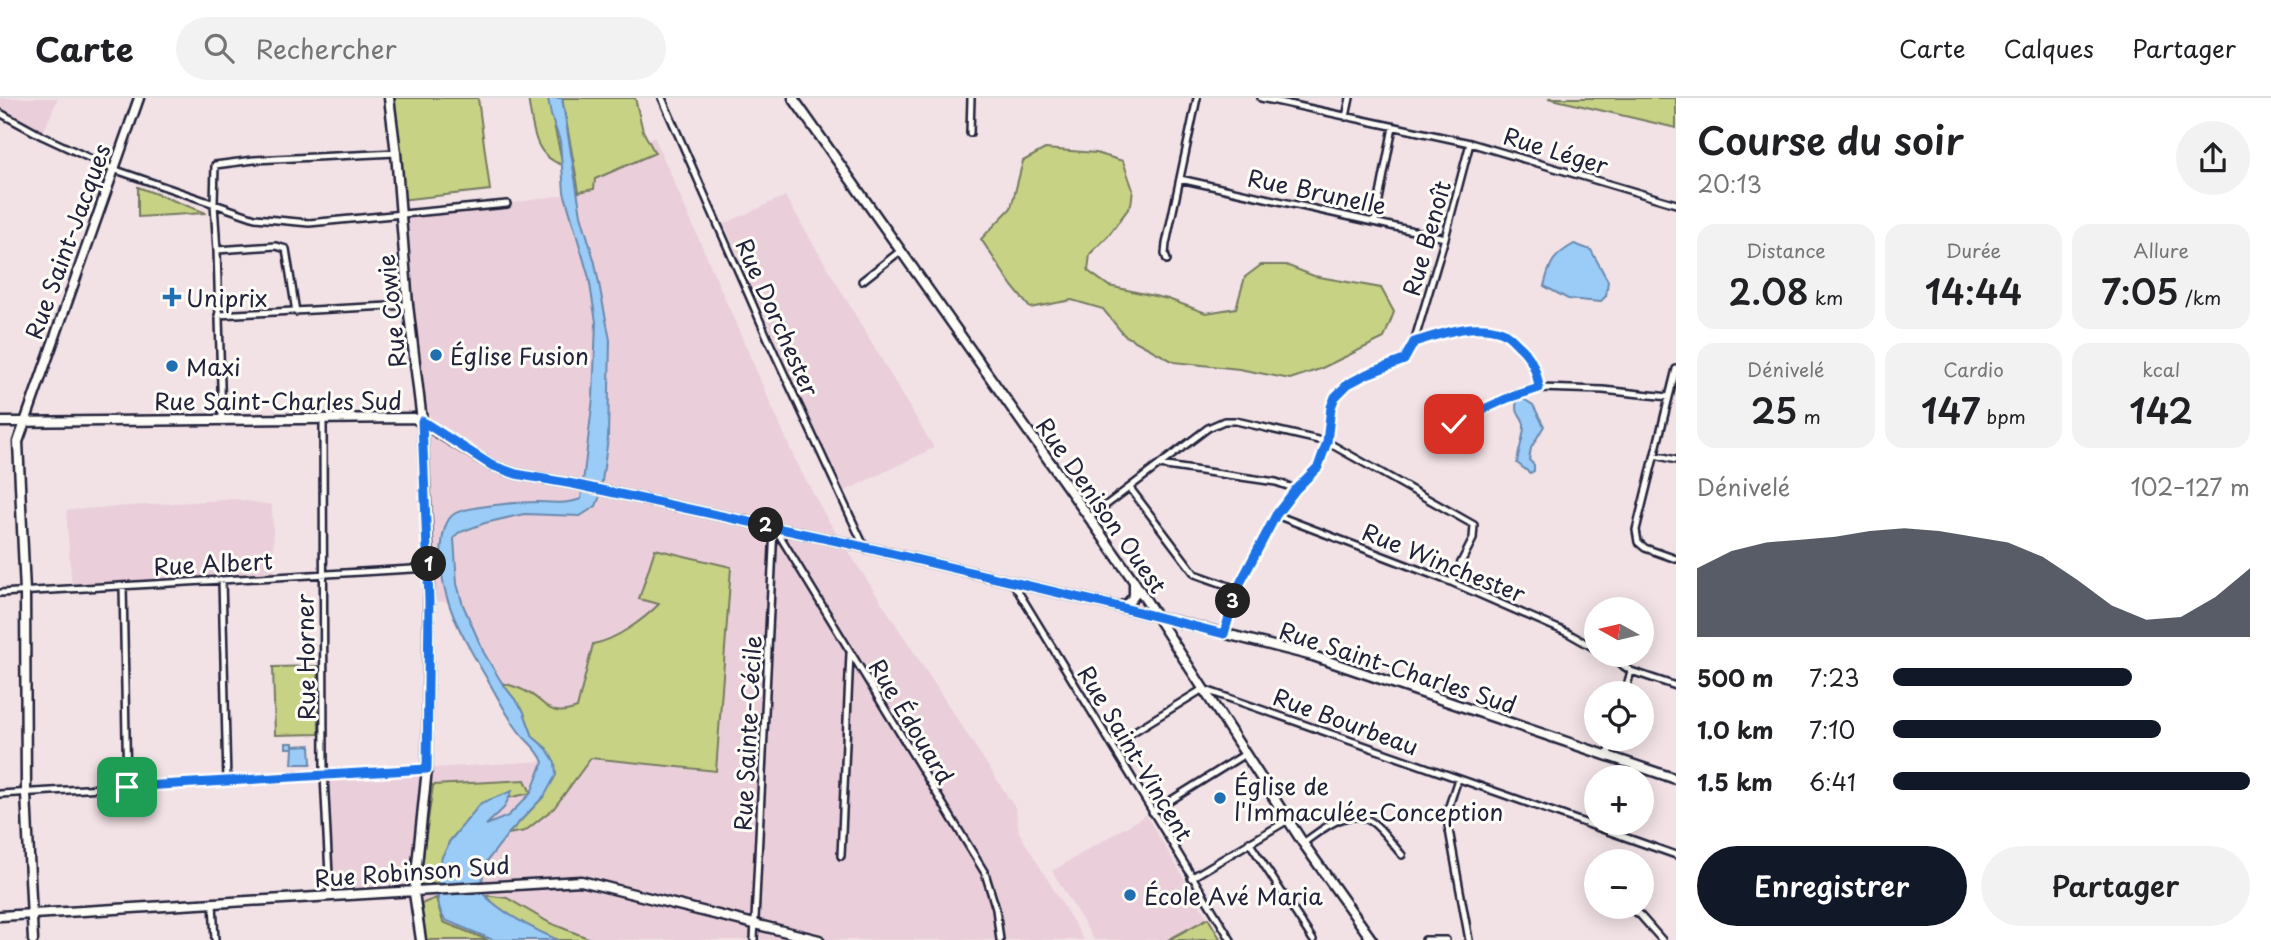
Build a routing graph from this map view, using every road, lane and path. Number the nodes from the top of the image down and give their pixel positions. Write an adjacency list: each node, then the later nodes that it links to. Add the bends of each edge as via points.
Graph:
1 (139, 98): 15 (street, Rue Saint-Jacques)
2 (388, 98): 14 (street, Rue Cowie)
3 (663, 98): 49 (street, Rue Dorchester)
4 (793, 98): 24 (street, Rue Denison Ouest)
5 (971, 98): 12 (street)
6 (1197, 98): 16 (street)
7 (1261, 98): 10 (street, Rue Léger)
8 (1350, 98): 10 (street)
9 (0, 113): 15 (street)
10 (1346, 117): 11 (street, Rue Léger)
11 (1393, 127): 13 (street, Rue Léger); 21 (street)
12 (970, 133)
13 (1470, 143): 19 (street, Rue Léger); 22 (street, Rue Benoît)
14 (396, 153): 17 (street, via 217,163); 20 (street, Rue Cowie)
15 (113, 169): 17 (street); 37 (street, Rue Saint-Jacques)
16 (1180, 179): 21 (street, Rue Brunelle); 25 (street, via 1166,244)
17 (214, 204): 20 (street, via 255,218 309,223); 23 (street)
18 (507, 204): 20 (street)
19 (1676, 205)
20 (401, 215): 27 (street, Rue Cowie)
21 (1375, 221): 22 (street, Rue Brunelle)
22 (1445, 238): 30 (street, Rue Benoît)
23 (217, 250): 28 (street, via 286,248); 29 (street)
24 (899, 252): 26 (street); 47 (street, Rue Denison Ouest)
25 (1167, 260)
26 (862, 281)
27 (408, 304): 28 (street); 38 (street, Rue Cowie)
28 (296, 312): 29 (street)
29 (218, 315): 36 (street)
30 (1414, 342): 32 (street, via 1454,330 1502,331 1524,349 1537,372); 40 (street, via 1404,360 1348,384 1335,397)
31 (1676, 369): 33 (street)
32 (1539, 388): 33 (street); 34 (street)
33 (1669, 397): 41 (street)
34 (1469, 416)
35 (323, 418): 36 (street, Rue Saint-Charles Sud); 38 (street, Rue Saint-Charles Sud); 52 (street, Rue Horner)
36 (222, 419): 37 (street, Rue Saint-Charles Sud)
37 (23, 421): 39 (street, Rue Saint-Charles Sud); 59 (street, Rue Saint-Jacques, via 18,442)
38 (422, 421): 48 (street, Rue Saint-Charles Sud, via 491,465 516,474); 51 (street, Rue Cowie)
39 (0, 422)
40 (1327, 442): 43 (street, via 1224,421); 45 (street, via 1318,467); 55 (street, via 1474,525 1473,539)
41 (1655, 455): 42 (street); 50 (street, via 1636,530 1638,542)
42 (1676, 460)
43 (1159, 465): 44 (street); 45 (street)
44 (1130, 488): 47 (street); 58 (street, via 1195,574)
45 (1296, 489): 46 (street)
46 (1276, 515): 55 (street, Rue Winchester); 58 (street)
47 (1088, 519): 53 (street, Rue Denison Ouest)
48 (775, 527): 49 (street, Rue Saint-Charles Sud); 65 (street, Rue Édouard); 97 (street, Rue Sainte-Cécile)
49 (865, 548): 56 (street, Rue Saint-Charles Sud)
50 (1676, 559)
51 (429, 568): 52 (street, Rue Albert); 75 (street, Rue Cowie)
52 (321, 574): 54 (street, Rue Albert); 76 (street, Rue Horner)
53 (1131, 577): 61 (street, via 1134,596); 62 (street, Rue Denison Ouest)
54 (222, 580): 57 (street, Rue Albert); 79 (street)
55 (1451, 582): 64 (street, Rue Winchester)
56 (1013, 583): 61 (street, Rue Saint-Charles Sud); 71 (street, Rue Saint-Vincent)
57 (123, 586): 59 (street, Rue Albert); 80 (street)
58 (1237, 589): 63 (street)
59 (25, 592): 60 (street, Rue Albert); 81 (street, Rue Saint-Jacques)
60 (0, 593)
61 (1119, 607): 62 (street, Rue Saint-Charles Sud)
62 (1157, 618): 63 (street, Rue Saint-Charles Sud); 70 (street, Rue Denison Ouest)
63 (1224, 634): 74 (street, Rue Saint-Charles Sud, via 1313,656)
64 (1584, 642)
65 (850, 652): 89 (street); 103 (street, Rue Édouard, via 985,873)
66 (1625, 667): 67 (street)
67 (1631, 671): 68 (street); 69 (street)
68 (1628, 681)
69 (1676, 686)
70 (1203, 689): 71 (street); 73 (street, Rue Denison Ouest); 77 (street, Rue Bourbeau)
71 (1112, 745): 83 (street, Rue Saint-Vincent)
72 (1609, 751): 74 (street)
73 (1245, 754): 83 (street); 84 (street, Rue Denison Ouest)
74 (1608, 756): 78 (street, Rue Saint-Charles Sud)
75 (427, 769): 76 (street); 91 (street, Rue Cowie)
76 (324, 775): 79 (street); 92 (street, Rue Horner)
77 (1458, 779): 88 (street, Rue Bourbeau); 109 (street, via 1447,819)
78 (1676, 779)
79 (228, 781): 80 (street)
80 (127, 787): 81 (street)
81 (26, 793): 82 (street); 94 (street, Rue Saint-Jacques)
82 (0, 794)
83 (1152, 812): 90 (street, Rue Saint-Vincent)
84 (1288, 820): 85 (street); 86 (street, Rue Denison Ouest)
85 (1250, 842): 90 (street); 105 (street)
86 (1303, 843): 87 (street, via 1335,821 1357,817 1372,822); 106 (street, Rue Denison Ouest)
87 (1402, 855)
88 (1676, 855)
89 (841, 856)
90 (1191, 878): 104 (street, Rue Saint-Vincent)
91 (418, 890): 92 (street, Rue Robinson Sud); 97 (street, Rue Robinson Sud, via 581,881); 100 (street, Rue Cowie)
92 (330, 895): 93 (street, Rue Robinson Sud)
93 (213, 902): 94 (street, Rue Robinson Sud); 99 (street)
94 (32, 914): 95 (street, Rue Robinson Sud); 98 (street, Rue Saint-Jacques)
95 (0, 916)
96 (1644, 919): 110 (street)
97 (755, 925): 101 (street, Rue Sainte-Cécile); 102 (street, Rue Robinson Sud)
98 (33, 940)
99 (215, 940)
100 (421, 940)
101 (754, 940)
102 (820, 940)
103 (1000, 940)
104 (1231, 940)
105 (1313, 940)
106 (1372, 940)
107 (1426, 940): 108 (street)
108 (1446, 940)
109 (1469, 940)
110 (1662, 940)

